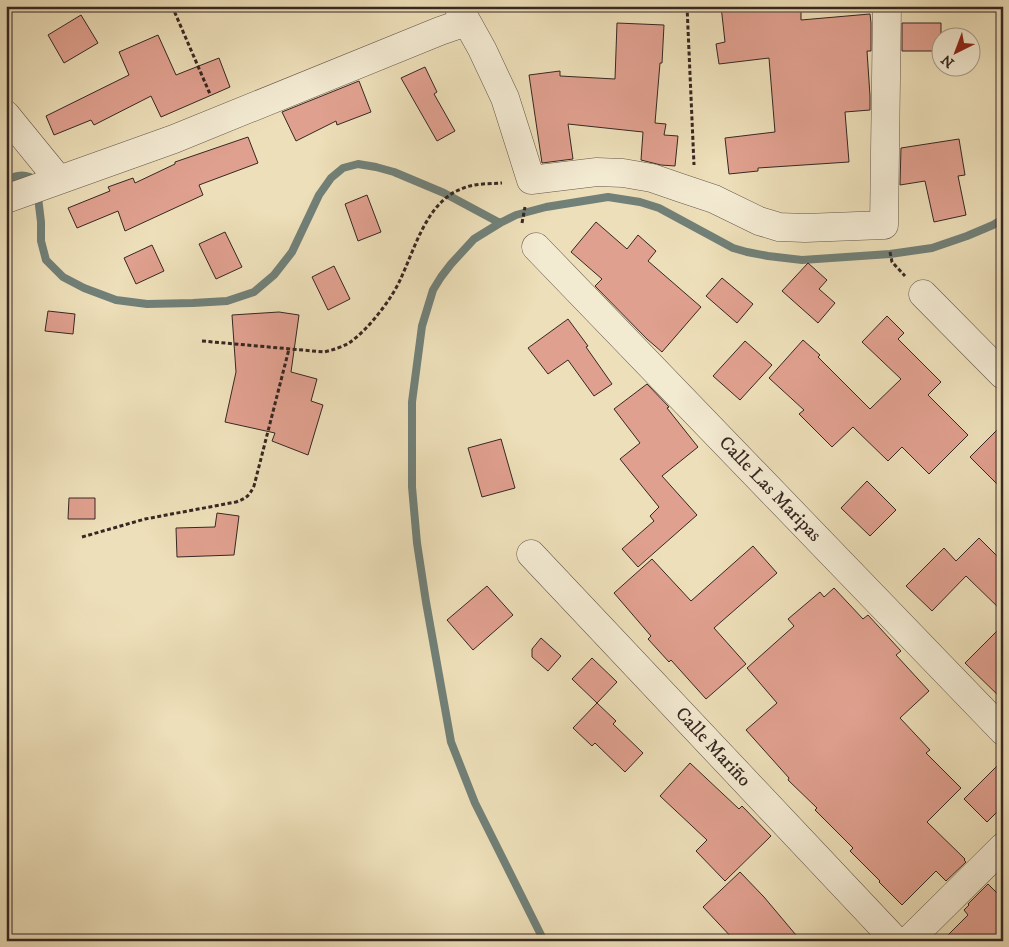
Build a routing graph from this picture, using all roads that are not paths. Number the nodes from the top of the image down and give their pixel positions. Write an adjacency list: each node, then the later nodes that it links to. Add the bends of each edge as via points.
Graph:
1 (888, 6): 2 (street, via 884,225 805,228 779,227 759,221 714,199 652,178 596,172 531,180 505,98)
2 (462, 14): 4 (street, via 440,31 174,139)
3 (6, 115): 4 (street)
4 (59, 180): 5 (street)
5 (6, 199)
6 (536, 247): 10 (street, Calle Las Maripas)
7 (923, 294): 8 (street)
8 (1003, 375)
9 (531, 554): 12 (street, Calle Mariño)
10 (1003, 731)
11 (1003, 847): 13 (street)
12 (896, 941)
13 (908, 941)

